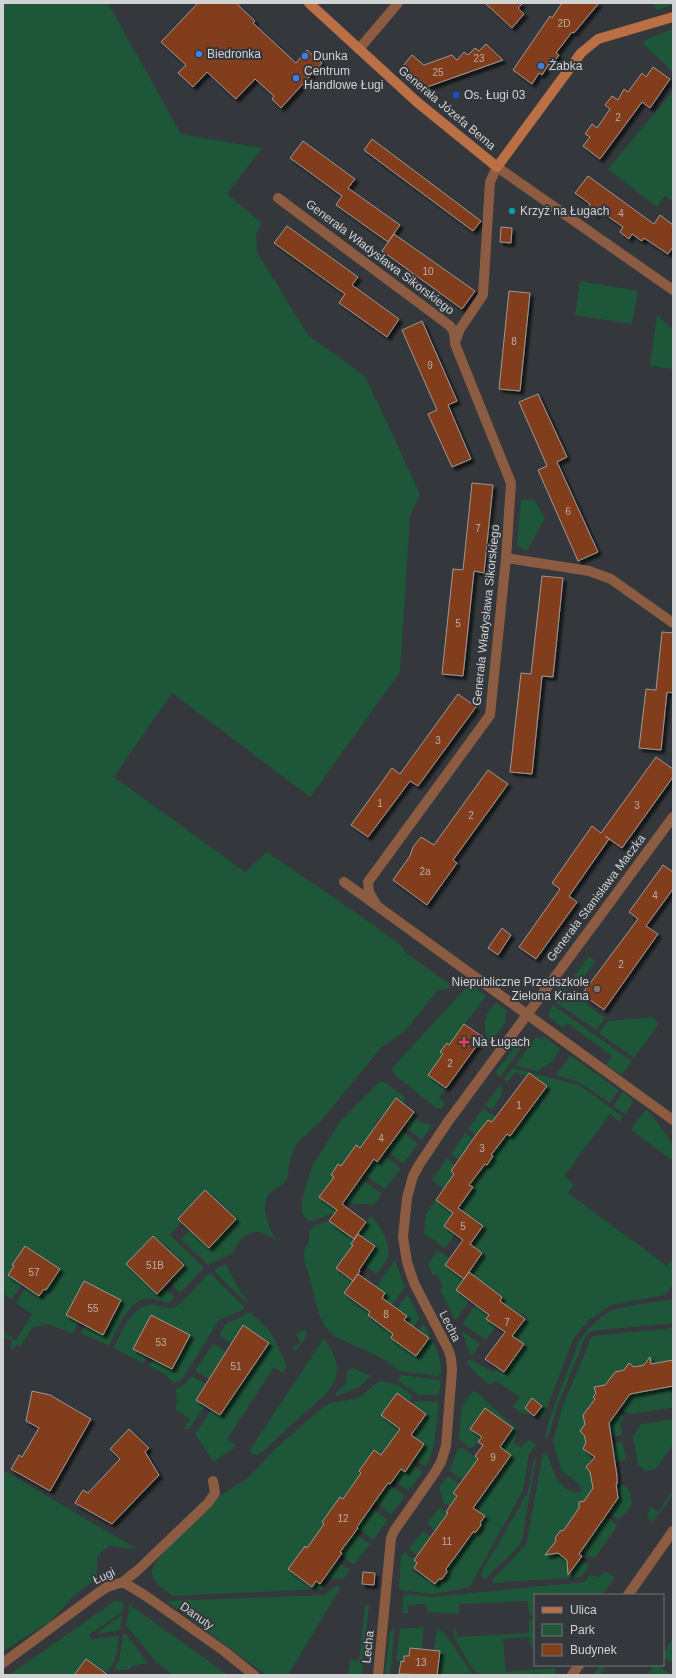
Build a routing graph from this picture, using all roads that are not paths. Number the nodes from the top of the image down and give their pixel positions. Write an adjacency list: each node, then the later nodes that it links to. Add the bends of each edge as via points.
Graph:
1 (309, 3): 4 (street, Generała Józefa Bema)
2 (398, 3): 4 (street)
3 (673, 17): 5 (street, Generała Józefa Bema, via 598,40 581,53)
4 (359, 49): 5 (street, Generała Józefa Bema, via 434,117)
5 (498, 167): 7 (street, Generała Józefa Bema); 8 (street, Generała Władysława Sikorskiego, via 490,182 483,295 460,329)
6 (278, 198): 8 (street, Generała Władysława Sikorskiego, via 450,326 454,332)
7 (673, 290)
8 (455, 344): 9 (street, Generała Władysława Sikorskiego, via 511,483)
9 (506, 558): 10 (street, via 602,575); 13 (street, Generała Władysława Sikorskiego, via 490,716 368,882 369,892)
10 (673, 623)
11 (673, 817): 14 (street, Generała Stanisława Maczka)
12 (344, 882): 13 (street, Generała Władysława Sikorskiego)
13 (377, 906): 14 (street, Generała Władysława Sikorskiego)
14 (527, 1014): 15 (street, Generała Władysława Sikorskiego); 23 (street, Lecha, via 443,1129 419,1165 408,1188 403,1237 407,1262 419,1294 448,1349 452,1370 444,1452 434,1474 391,1538)
15 (673, 1120)
16 (213, 1481): 18 (street, Ługi, via 214,1493 208,1503)
17 (673, 1531): 19 (street)
18 (123, 1582): 20 (street, Ługi, via 106,1587); 22 (street, Danuty)
19 (629, 1594)
20 (3, 1663)
21 (578, 1666): 24 (street)
22 (254, 1675)
23 (378, 1675)
24 (572, 1675)

